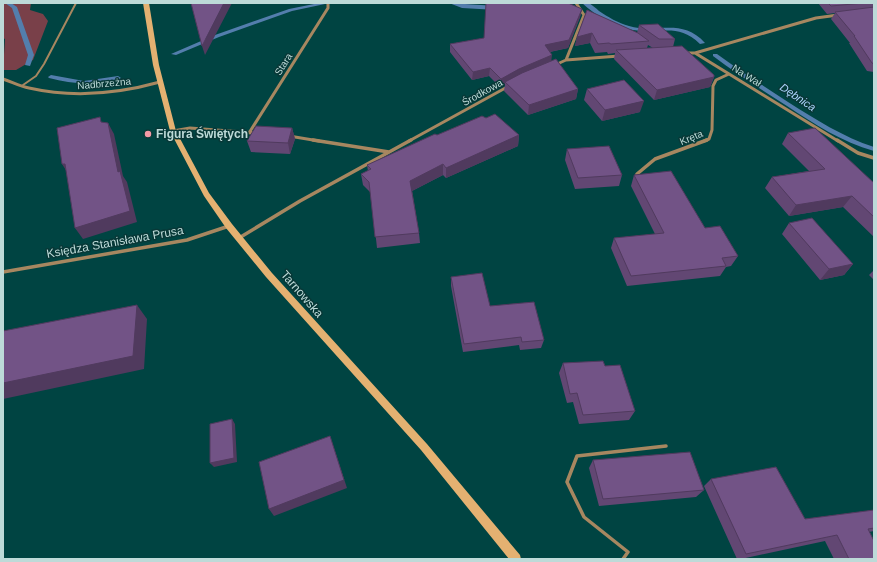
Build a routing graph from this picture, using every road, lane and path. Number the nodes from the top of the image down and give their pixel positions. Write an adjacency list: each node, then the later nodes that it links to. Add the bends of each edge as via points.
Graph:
1 (76, 3): 17 (lane, via 44,64 36,76)
2 (146, 3): 15 (main road, Tarnowska)
3 (328, 3): 19 (street, Stara, via 328,8)
4 (576, 3): 5 (street)
5 (584, 15): 7 (street); 11 (street)
6 (839, 15): 8 (street, via 816,18)
7 (590, 18)
8 (695, 52): 9 (street); 13 (street, Na Wał)
9 (679, 53)
10 (626, 55): 11 (street)
11 (566, 60): 12 (street)
12 (553, 66)
13 (729, 74): 23 (street, Na Wał, via 858,153); 24 (street, Kręta, via 716,80 713,86 712,130 709,139 655,159)
14 (3, 78): 17 (street, Nadbrzeżna)
15 (160, 82): 17 (street, Nadbrzeżna, via 146,87 82,95 34,89); 18 (main road, Tarnowska)
16 (512, 84): 22 (street, Środkowa)
17 (23, 85)
18 (173, 131): 19 (street, via 190,128); 25 (main road, Tarnowska, via 198,181)
19 (249, 133): 20 (street)
20 (264, 134)
21 (286, 136): 22 (street)
22 (389, 152): 26 (street, Środkowa)
23 (874, 158)
24 (637, 174)
25 (229, 226): 26 (main road, Tarnowska); 27 (street, Księdza Stanisława Prusa, via 187,240)
26 (239, 238): 29 (main road, Tarnowska, via 307,319 424,447)
27 (3, 272)
28 (666, 446): 30 (lane, via 577,456 567,482 584,517 628,552)
29 (516, 559)
30 (623, 559)

